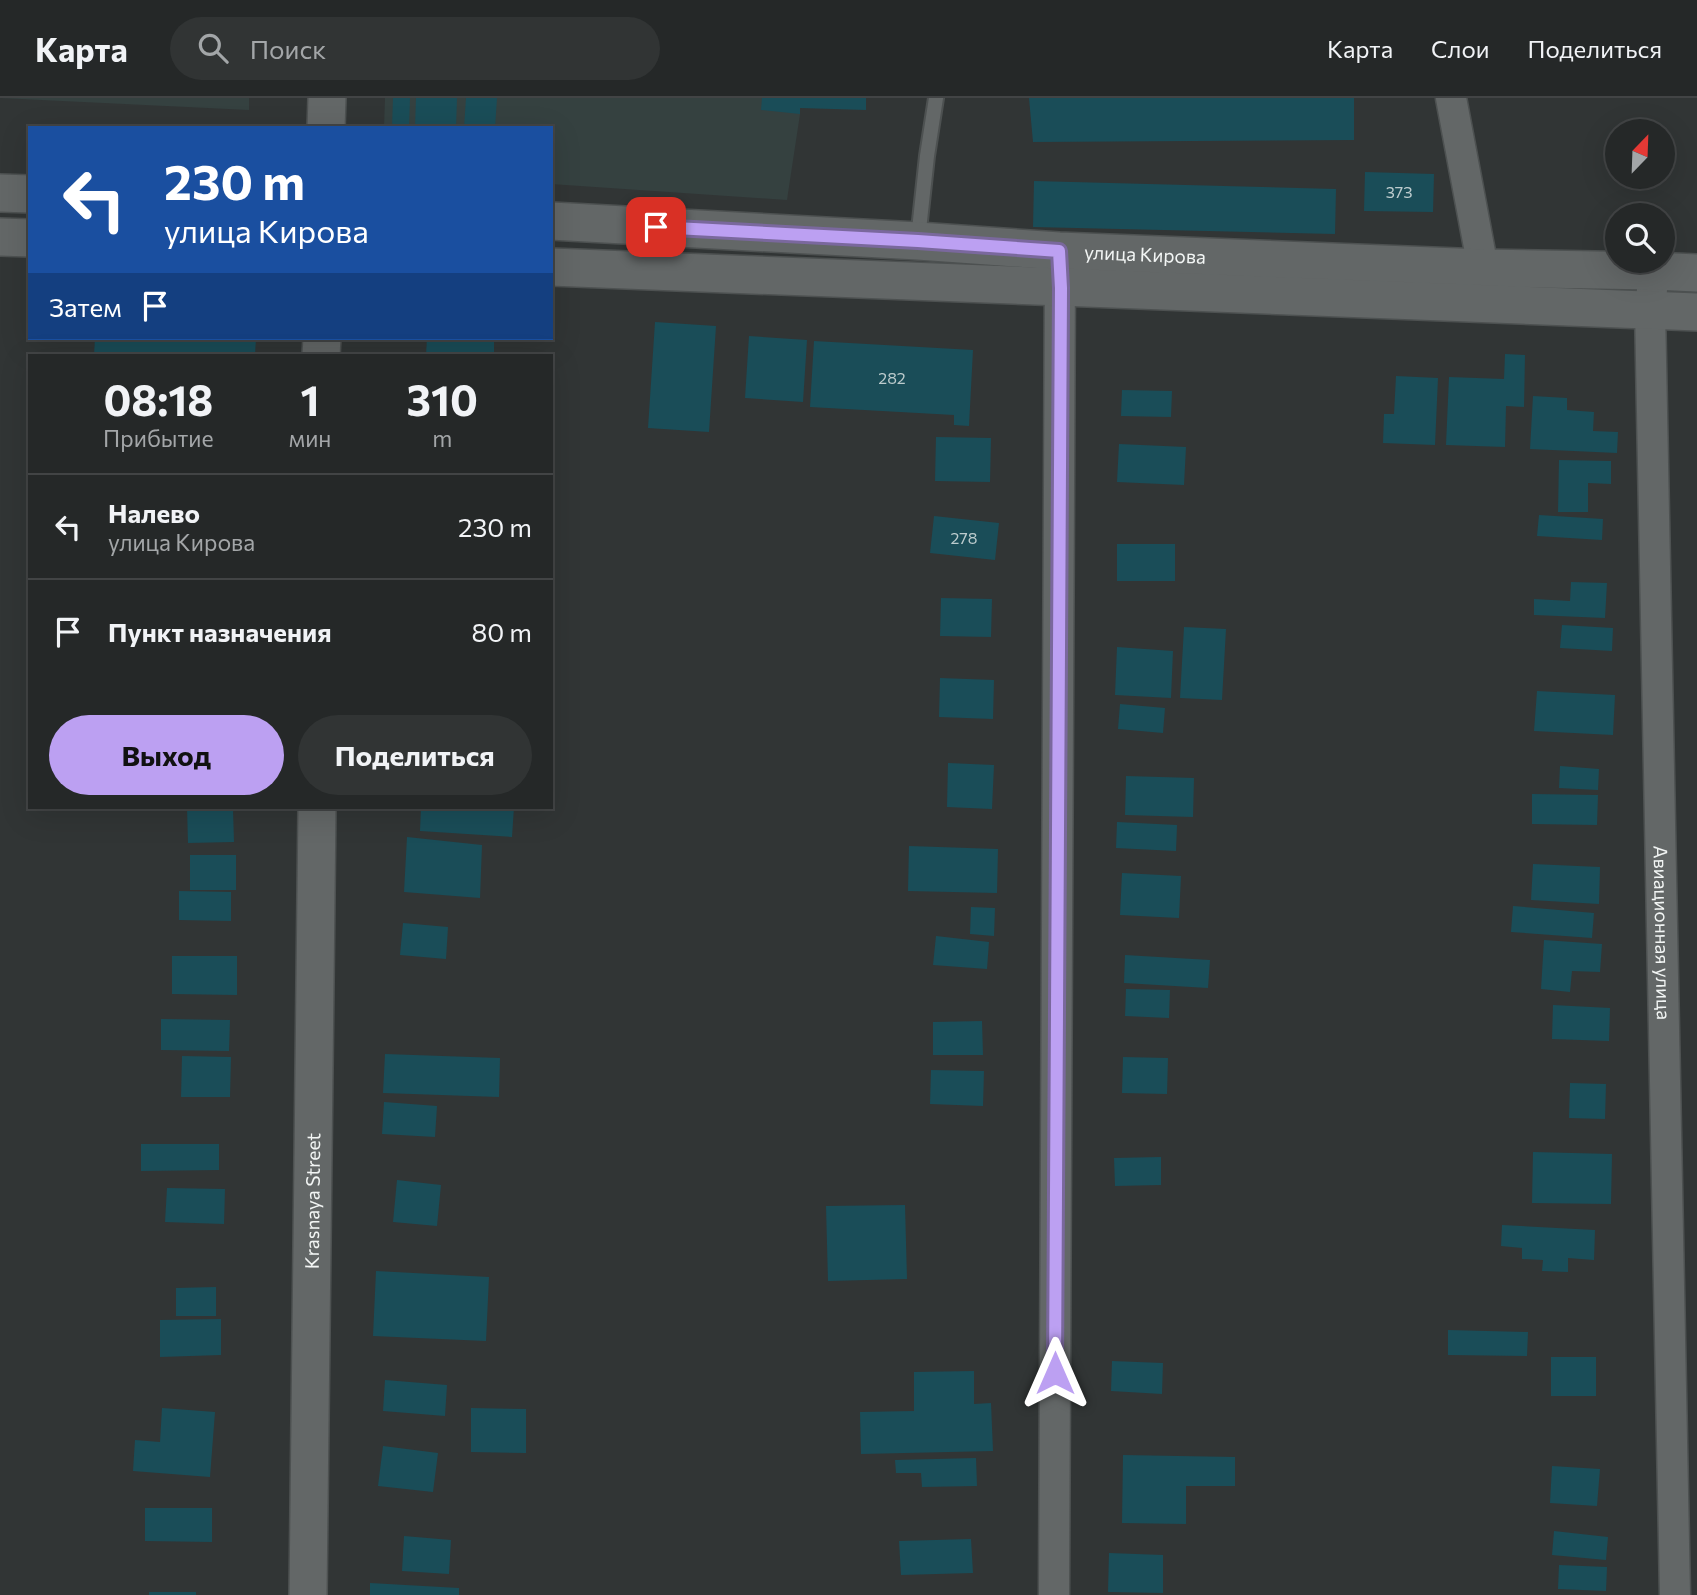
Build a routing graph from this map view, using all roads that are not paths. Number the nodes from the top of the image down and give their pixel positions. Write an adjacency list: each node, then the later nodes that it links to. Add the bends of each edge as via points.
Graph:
1 (327, 98): 4 (street)
2 (936, 98): 10 (lane)
3 (1451, 98): 13 (street)
4 (326, 126)
5 (0, 192): 6 (street)
6 (28, 194)
7 (553, 221): 10 (street, улица Кирова)
8 (0, 237): 9 (street)
9 (28, 238)
10 (918, 241): 11 (street, улица Кирова)
11 (1059, 251): 13 (street, улица Кирова); 18 (street)
12 (553, 267): 18 (street, улица Кирова)
13 (1483, 268): 14 (street, улица Кирова)
14 (1605, 270)
15 (1675, 272): 17 (street, улица Кирова)
16 (1654, 273): 19 (street, Авиационная улица)
17 (1697, 273)
18 (1061, 288): 19 (street, улица Кирова); 23 (street)
19 (1650, 309): 20 (street, улица Кирова); 24 (street, Авиационная улица)
20 (1697, 312)
21 (317, 809): 22 (street, Krasnaya Street)
22 (308, 1595)
23 (1054, 1595)
24 (1675, 1595)

